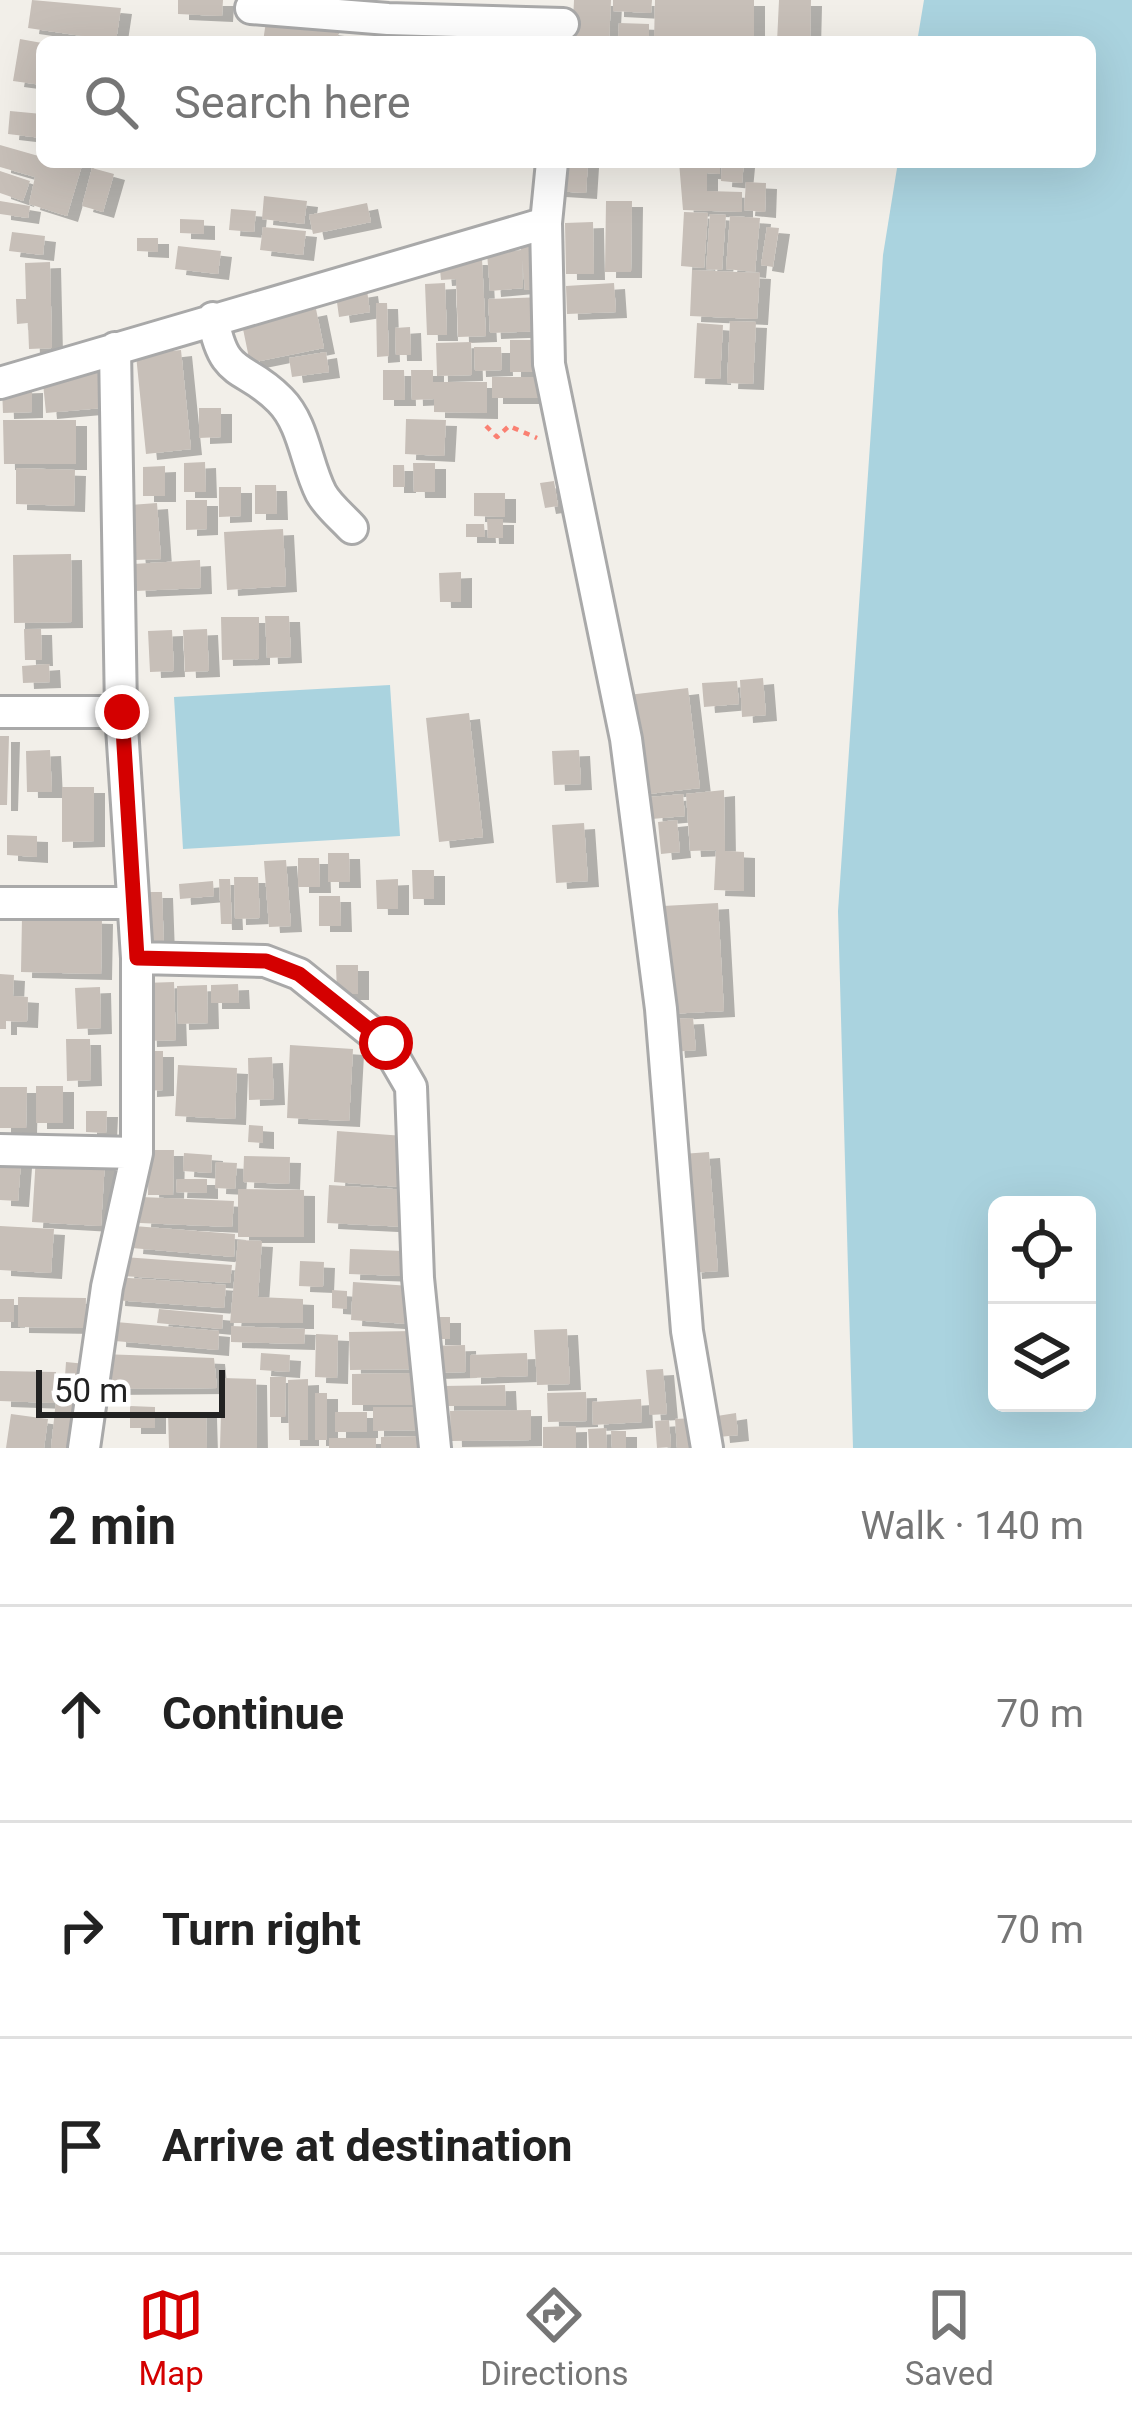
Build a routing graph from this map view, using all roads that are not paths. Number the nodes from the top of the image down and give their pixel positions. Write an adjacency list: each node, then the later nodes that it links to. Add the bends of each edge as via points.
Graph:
1 (251, 8): 2 (street)
2 (564, 22)
3 (551, 168): 4 (street)
4 (546, 223): 5 (street); 18 (street, via 549,364 626,739 661,1009 687,1331)
5 (213, 318): 6 (street); 8 (street, via 227,363 281,400 322,496)
6 (115, 348): 7 (street); 10 (street)
7 (0, 383)
8 (352, 528)
9 (0, 712): 10 (street)
10 (122, 712): 12 (street)
11 (0, 903): 12 (street)
12 (133, 904): 13 (street)
13 (137, 958): 15 (street); 17 (street, via 266,961 299,974 386,1043 411,1087)
14 (0, 1150): 15 (street)
15 (136, 1153): 16 (street)
16 (85, 1448)
17 (435, 1448)
18 (707, 1448)

